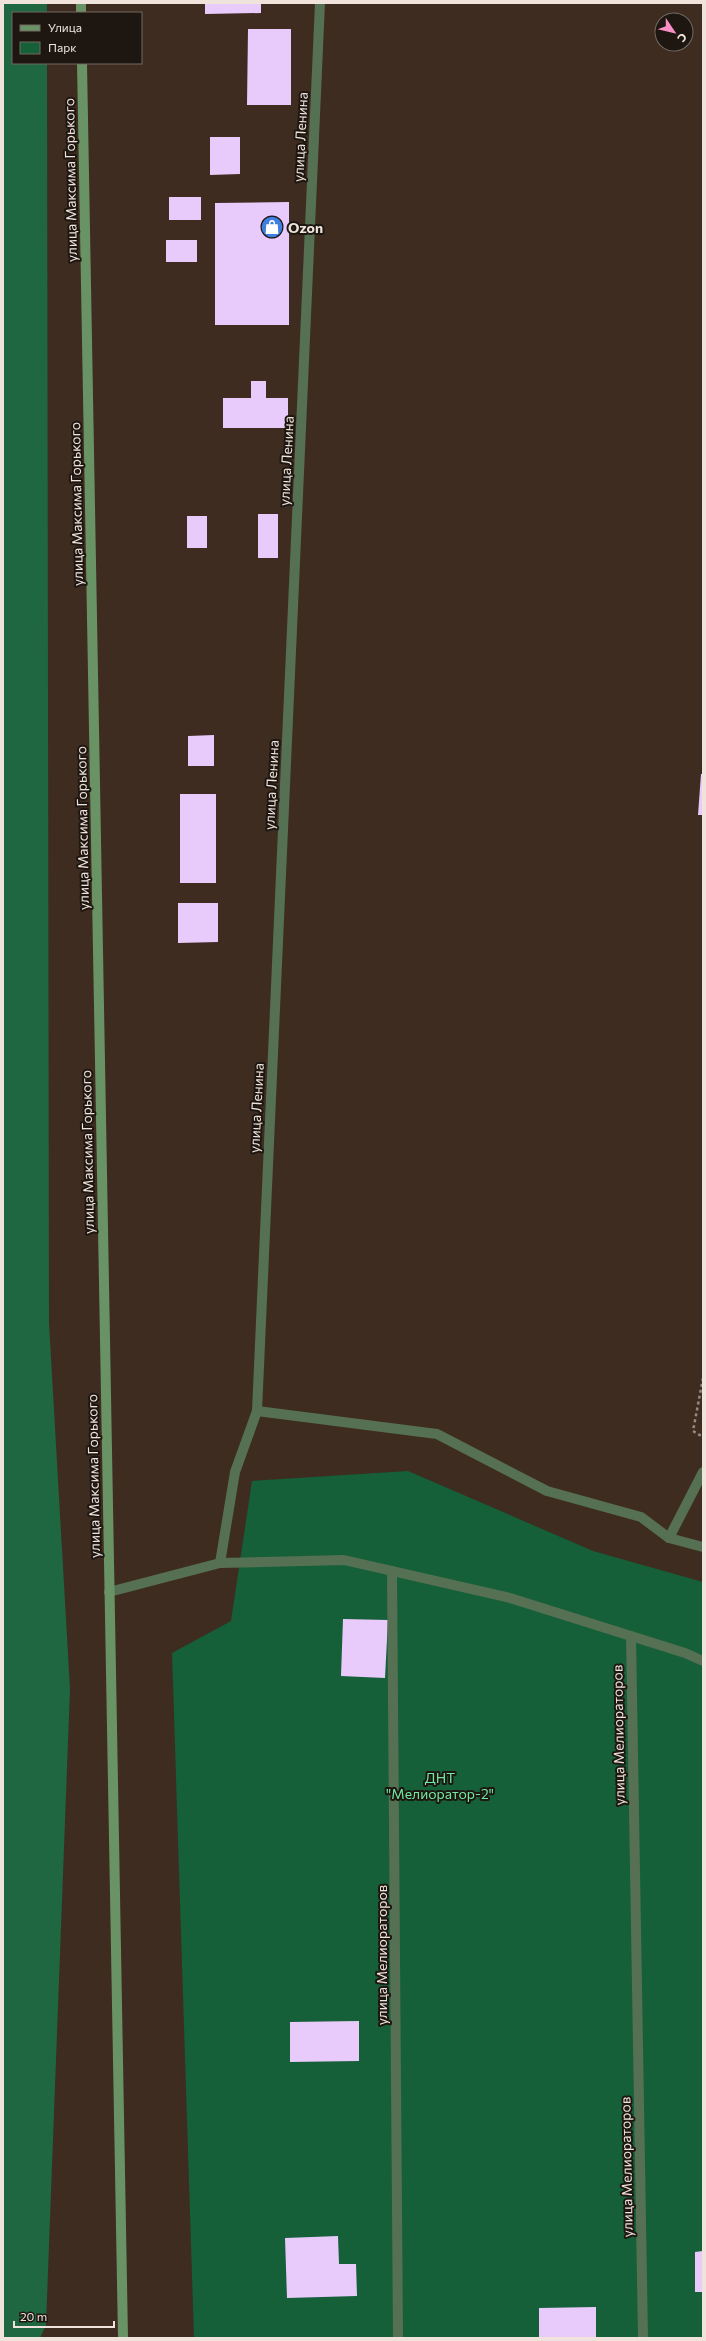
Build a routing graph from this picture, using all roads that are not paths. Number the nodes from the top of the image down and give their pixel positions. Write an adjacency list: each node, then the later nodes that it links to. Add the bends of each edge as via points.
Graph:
1 (320, 3): 3 (street, улица Ленина)
2 (82, 64): 9 (main road, улица Максима Горького)
3 (257, 1411): 5 (street, via 437,1434 547,1491 641,1517); 7 (street, улица Ленина, via 235,1472)
4 (703, 1472): 5 (street)
5 (669, 1538): 6 (street)
6 (703, 1547)
7 (220, 1563): 8 (street, via 344,1560); 9 (street)
8 (392, 1571): 10 (street, via 510,1598); 13 (street, улица Мелиораторов)
9 (109, 1592): 12 (main road, улица Максима Горького)
10 (630, 1636): 11 (street); 14 (street, улица Мелиораторов)
11 (703, 1661)
12 (123, 2338)
13 (398, 2338)
14 (643, 2338)

